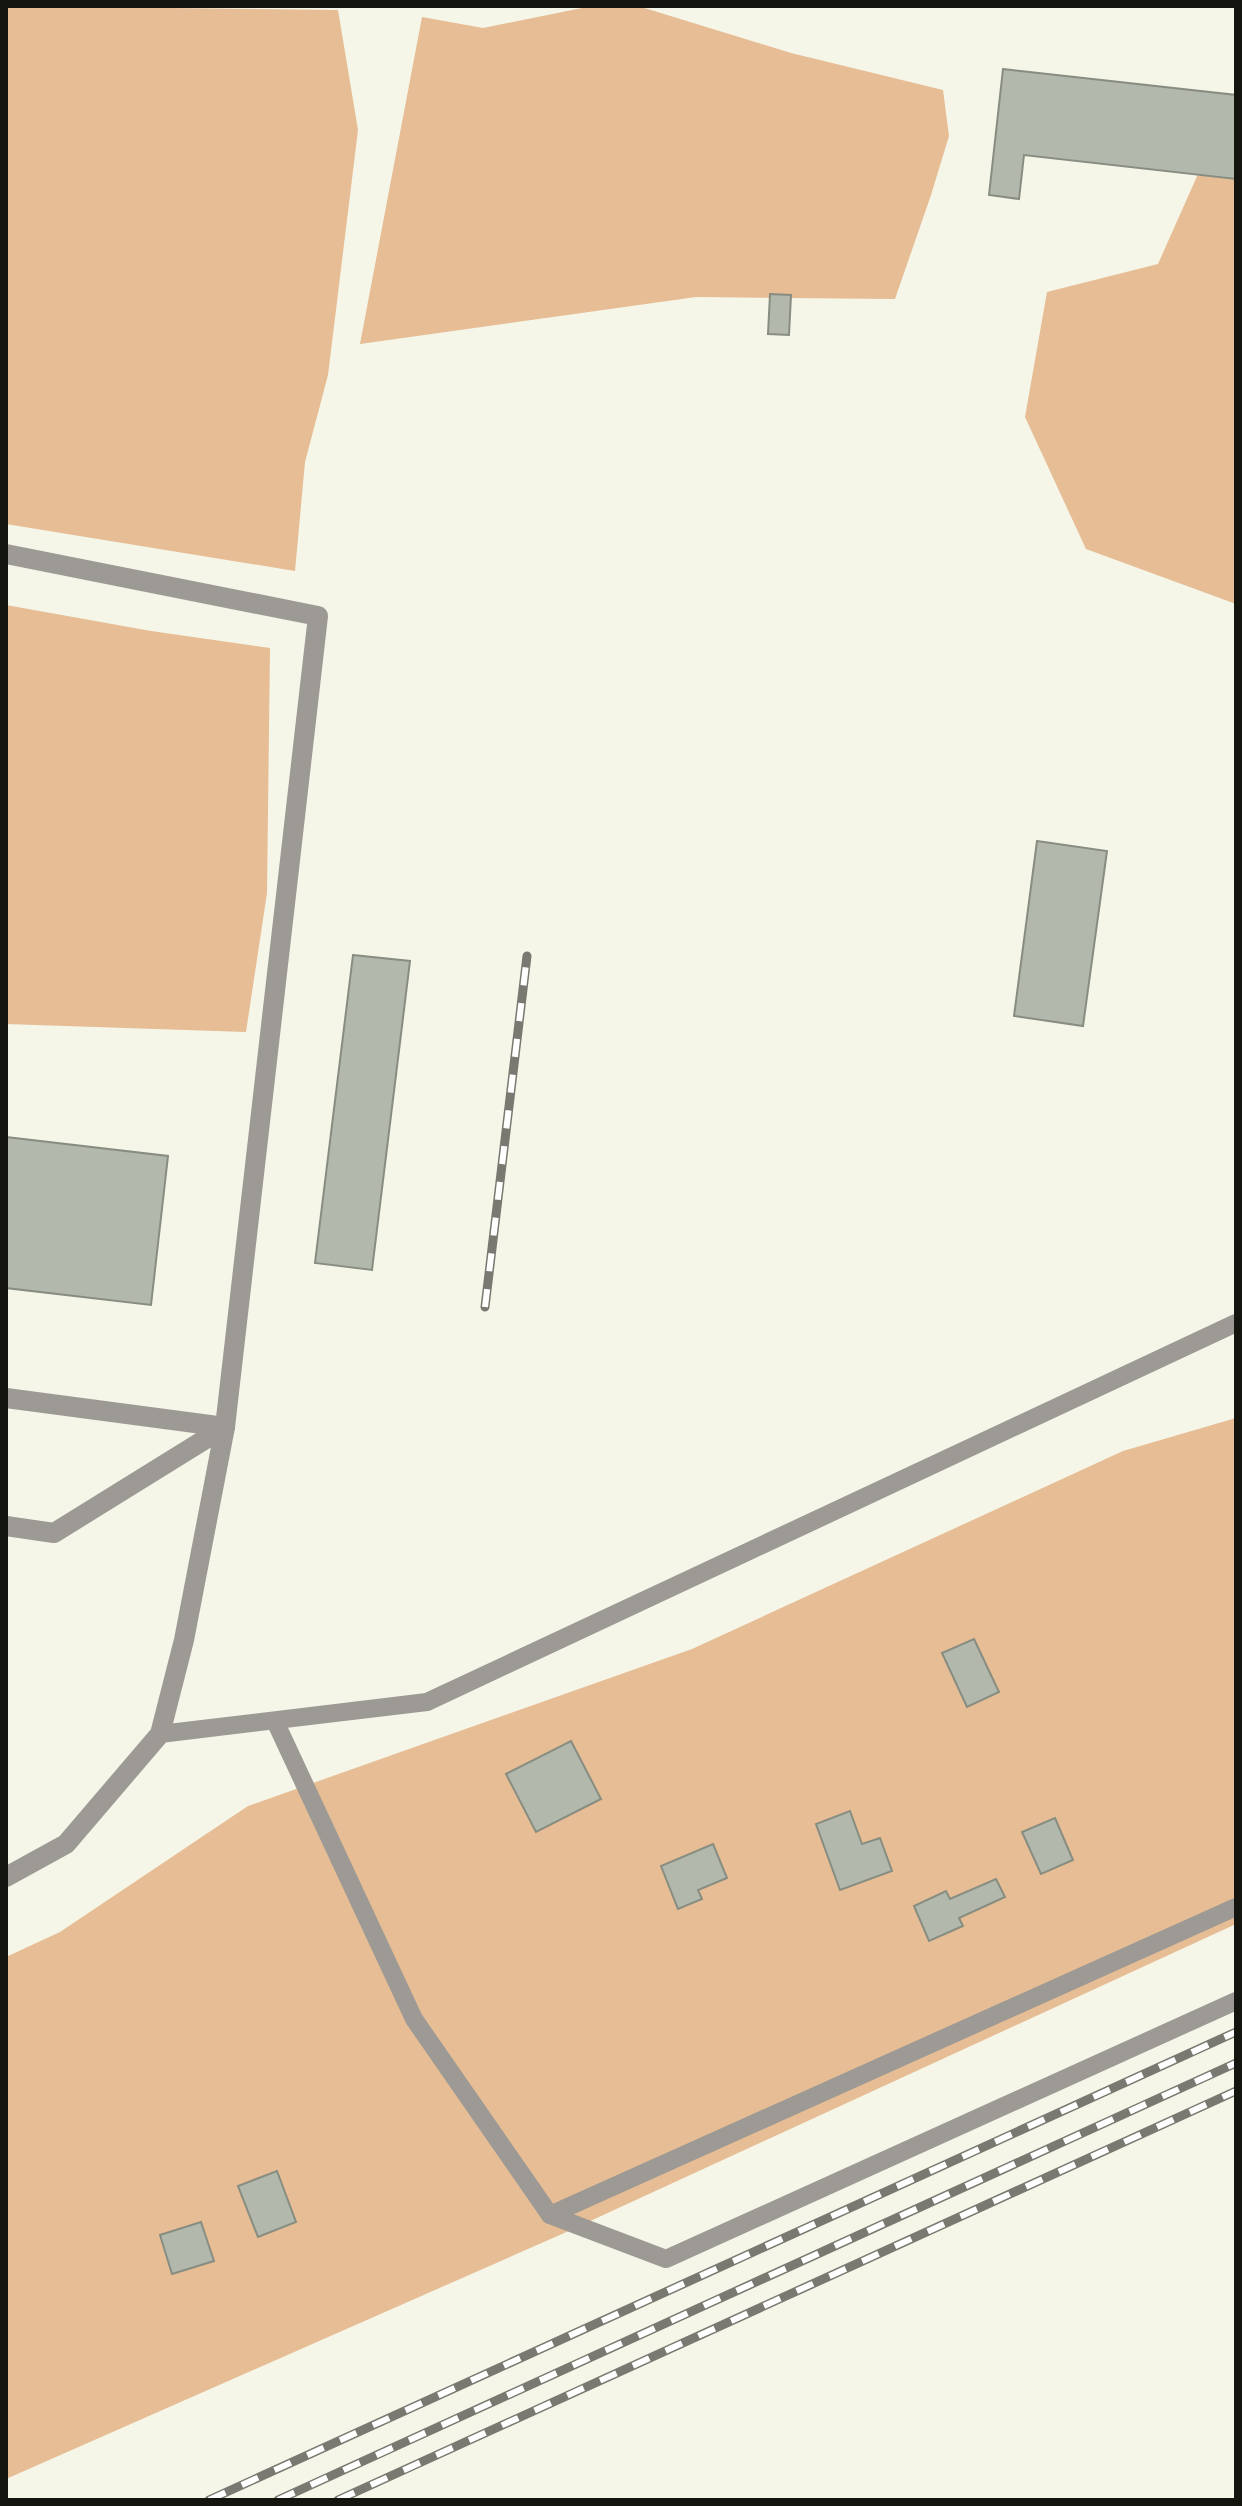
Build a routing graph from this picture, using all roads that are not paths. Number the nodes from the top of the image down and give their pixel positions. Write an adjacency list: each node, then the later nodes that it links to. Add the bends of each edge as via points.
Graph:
1 (6, 554): 4 (street, via 318,616)
2 (1236, 1323): 6 (lane, via 427,1702)
3 (6, 1398): 4 (street)
4 (225, 1427): 5 (street, via 54,1533); 7 (street, via 184,1640)
5 (6, 1526)
6 (275, 1721): 7 (lane); 11 (lane, via 414,2019)
7 (160, 1734): 8 (street, via 66,1844)
8 (6, 1877)
9 (1236, 1907): 11 (lane)
10 (1236, 2001): 11 (lane, via 666,2259)
11 (550, 2215)

